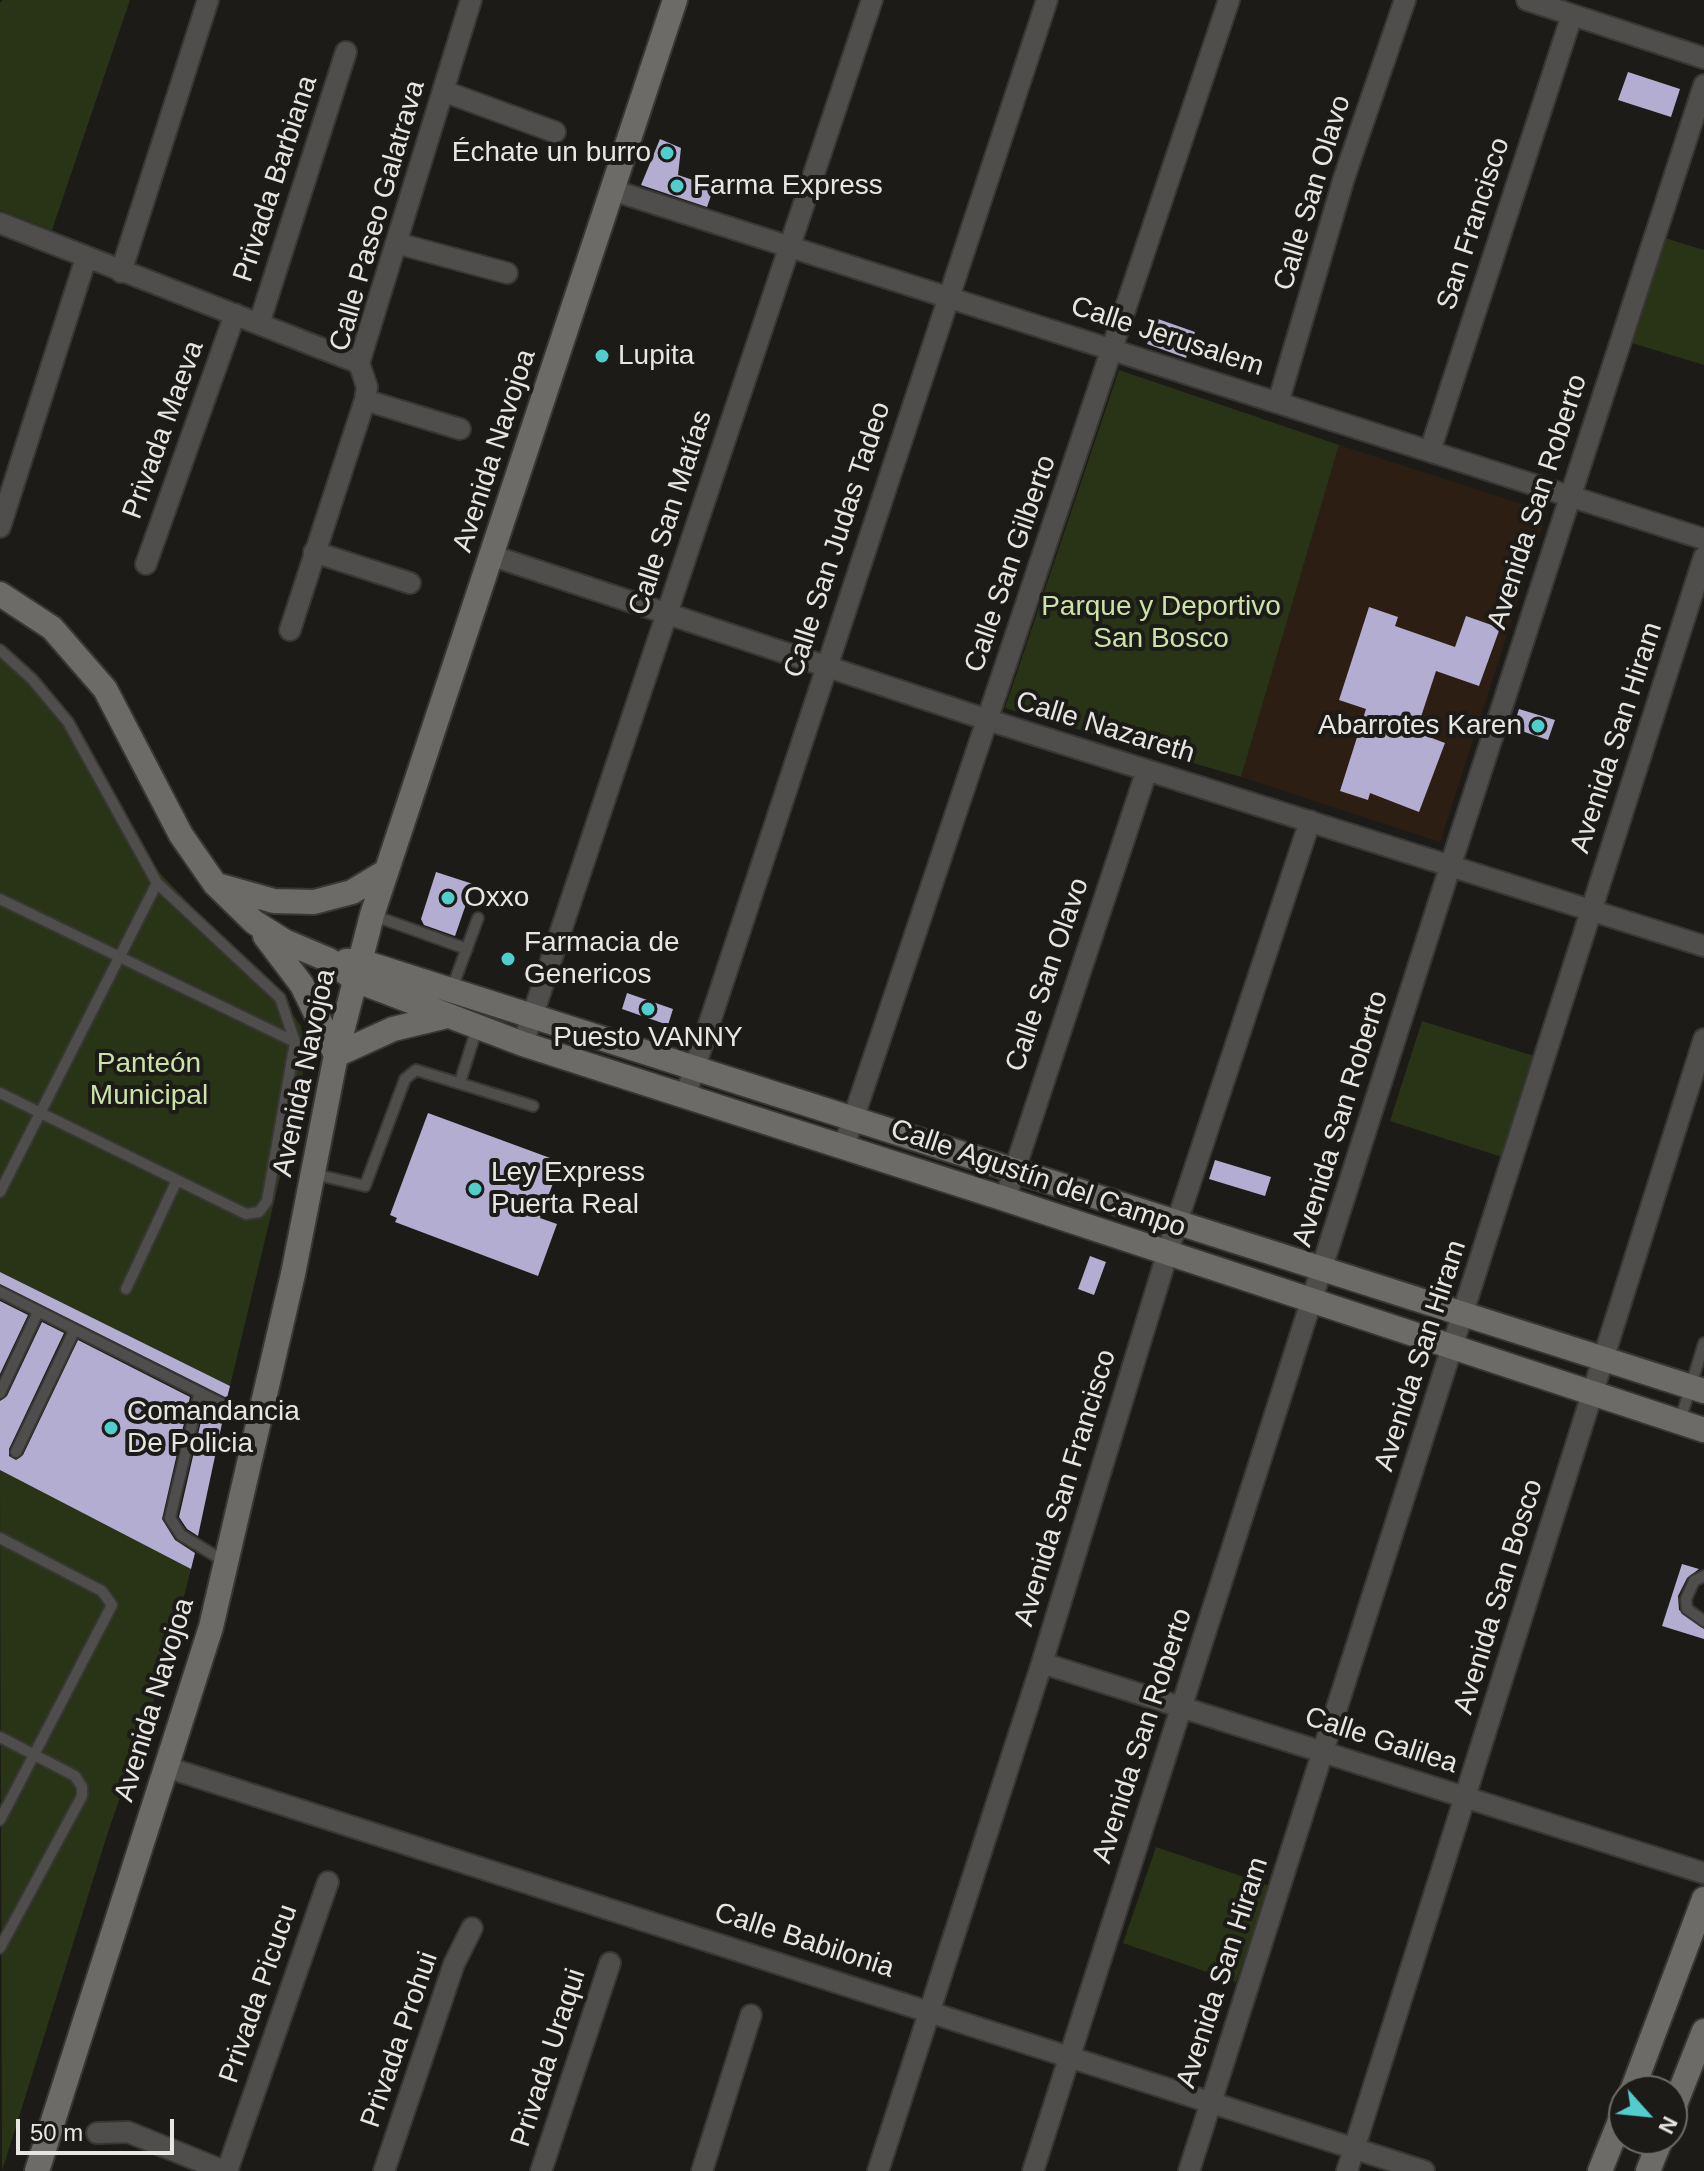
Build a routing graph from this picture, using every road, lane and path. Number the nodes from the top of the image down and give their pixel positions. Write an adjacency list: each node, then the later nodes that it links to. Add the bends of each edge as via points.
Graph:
1 (208, 0): 20 (street)
2 (471, 0): 13 (street, Calle Paseo Galatrava)
3 (675, 0): 15 (street, Avenida Navojoa)
4 (872, 0): 18 (street, Calle San Matías)
5 (1047, 0): 22 (street, Calle San Judas Tadeo)
6 (1229, 0): 25 (street, Calle San Gilberto)
7 (1405, 0): 28 (street, Calle San Olavo, via 1344,178)
8 (1527, 0): 9 (street)
9 (1572, 15): 11 (street); 30 (street, San Francisco)
10 (346, 52): 24 (street, Privada Barbiana)
11 (1704, 58)
12 (1704, 85): 31 (street, Avenida San Roberto)
13 (443, 91): 14 (street); 17 (street, Calle Paseo Galatrava)
14 (555, 132)
15 (612, 190): 18 (street, Calle Jerusalem); 35 (street, Avenida Navojoa)
16 (0, 223): 19 (street)
17 (396, 243): 21 (street); 26 (street, Calle Paseo Galatrava)
18 (789, 244): 22 (street, Calle Jerusalem); 40 (street, Calle San Matías)
19 (86, 258): 20 (street); 32 (street)
20 (121, 272): 23 (street)
21 (507, 273)
22 (948, 295): 25 (street, Calle Jerusalem); 43 (street, Calle San Judas Tadeo)
23 (235, 314): 24 (street); 37 (street, Privada Maeva)
24 (259, 324): 26 (street)
25 (1112, 348): 28 (street, Calle Jerusalem); 44 (street, Calle San Gilberto)
26 (359, 363): 27 (street, Calle Paseo Galatrava, via 367,387)
27 (365, 400): 29 (street); 34 (street, Calle Paseo Galatrava)
28 (1278, 403): 30 (street, Calle Jerusalem)
29 (460, 429)
30 (1430, 451): 31 (street, Calle Jerusalem)
31 (1570, 495): 33 (street, Calle Jerusalem); 47 (street, Avenida San Roberto)
32 (0, 527)
33 (1704, 539)
34 (314, 552): 38 (street); 41 (street, Calle Paseo Galatrava)
35 (493, 556): 40 (street, Calle Nazareth); 48 (street, Avenida Navojoa)
36 (1704, 557): 52 (street, Avenida San Hiram)
37 (146, 564)
38 (410, 583)
39 (0, 594): 50 (street, via 52,628 105,689 181,835)
40 (668, 614): 43 (street, Calle Nazareth); 62 (street, Calle San Matías)
41 (290, 630)
42 (0, 650): 49 (lane, via 68,722)
43 (828, 665): 44 (street, Calle Nazareth); 68 (street, Calle San Judas Tadeo)
44 (988, 720): 45 (street, Calle Nazareth); 74 (street, Calle San Gilberto)
45 (1147, 770): 46 (street, Calle Nazareth); 76 (street, Calle San Olavo)
46 (1310, 821): 47 (street, Calle Nazareth); 81 (street, Avenida San Francisco)
47 (1451, 864): 52 (street, Calle Nazareth); 83 (street, Avenida San Roberto)
48 (385, 872): 50 (street, via 352,892 314,902 274,901); 53 (street, Avenida Navojoa)
49 (157, 883): 58 (lane); 65 (lane, via 280,998)
50 (215, 884): 55 (street)
51 (0, 899): 58 (lane)
52 (1592, 910): 56 (street, Calle Nazareth); 88 (street, Avenida San Hiram)
53 (372, 915): 57 (lane); 59 (street, Avenida Navojoa)
54 (478, 918): 57 (lane)
55 (254, 922): 59 (street, via 284,941); 67 (street, via 302,985)
56 (1704, 946)
57 (467, 949): 60 (lane)
58 (119, 960): 65 (lane); 73 (lane)
59 (357, 970): 60 (street, Calle Agustín del Campo); 61 (street, Calle Agustín del Campo); 67 (street, Avenida Navojoa)
60 (451, 991): 62 (street, Calle Agustín del Campo)
61 (443, 1017): 63 (street, Calle Agustín del Campo); 67 (street, via 393,1029)
62 (531, 1017): 66 (street, Calle San Matías); 68 (street, Calle Agustín del Campo)
63 (477, 1028): 66 (street, Calle Agustín del Campo); 69 (lane)
64 (1704, 1039): 92 (street, Avenida San Bosco)
65 (295, 1042): 78 (lane, via 267,1201 259,1212 246,1214)
66 (523, 1044): 71 (street, Calle Agustín del Campo)
67 (336, 1055): 77 (street, Avenida Navojoa)
68 (694, 1068): 71 (street, Calle San Judas Tadeo); 74 (street, Calle Agustín del Campo)
69 (460, 1082): 72 (lane); 77 (lane, via 423,1071 409,1073 365,1186)
70 (0, 1093): 73 (lane)
71 (685, 1097): 75 (street, Calle Agustín del Campo)
72 (533, 1106)
73 (40, 1113): 78 (lane); 79 (lane)
74 (852, 1121): 75 (street, Calle San Gilberto); 76 (street, Calle Agustín del Campo)
75 (844, 1146): 80 (street, Calle Agustín del Campo)
76 (1011, 1171): 80 (street, Calle San Olavo); 81 (street, Calle Agustín del Campo)
77 (314, 1174): 98 (street, Avenida Navojoa)
78 (177, 1180): 84 (lane)
79 (0, 1192)
80 (1005, 1199): 82 (street, Calle Agustín del Campo)
81 (1177, 1222): 82 (street, Avenida San Francisco); 83 (street, Calle Agustín del Campo)
82 (1168, 1254): 86 (street, Calle Agustín del Campo); 105 (street, Avenida San Francisco)
83 (1323, 1269): 86 (street, Avenida San Roberto); 88 (street, Calle Agustín del Campo)
84 (126, 1289)
85 (0, 1292): 87 (lane)
86 (1313, 1302): 91 (street, Calle Agustín del Campo); 106 (street, Avenida San Roberto)
87 (38, 1312): 89 (lane); 94 (lane)
88 (1463, 1315): 91 (street, Avenida San Hiram); 92 (street, Calle Agustín del Campo)
89 (74, 1331): 95 (lane); 100 (lane)
90 (1704, 1343): 93 (lane)
91 (1452, 1349): 96 (street, Calle Agustín del Campo); 108 (street, Avenida San Hiram)
92 (1602, 1359): 93 (street, Calle Agustín del Campo); 96 (street, Avenida San Bosco)
93 (1697, 1389): 97 (lane)
94 (0, 1393)
95 (199, 1395): 98 (lane); 102 (lane, via 170,1518 181,1535)
96 (1591, 1395): 97 (street, Calle Agustín del Campo); 111 (street, Avenida San Bosco)
97 (1679, 1422): 99 (street, Calle Agustín del Campo)
98 (260, 1423): 102 (street, Avenida Navojoa)
99 (1704, 1430)
100 (16, 1452)
101 (0, 1538): 109 (lane, via 102,1591 112,1605)
102 (228, 1563): 110 (street, Avenida Navojoa)
103 (1704, 1576): 104 (lane, via 1694,1581 1686,1599 1687,1609)
104 (1704, 1621)
105 (1042, 1663): 106 (street, Calle Galilea); 119 (street, Avenida San Francisco)
106 (1182, 1706): 108 (street, Calle Galilea); 122 (street, Avenida San Roberto)
107 (0, 1737): 109 (lane)
108 (1325, 1753): 111 (street, Calle Galilea); 125 (street, Avenida San Hiram)
109 (34, 1755): 112 (lane); 117 (lane, via 75,1776 82,1796)
110 (166, 1767): 119 (street, Calle Babilonia); 129 (street, Avenida Navojoa)
111 (1465, 1798): 113 (street, Calle Galilea); 127 (street, Avenida San Bosco)
112 (0, 1820)
113 (1704, 1873)
114 (328, 1882): 130 (street, Privada Picucu)
115 (1704, 1899): 123 (street)
116 (472, 1928): 131 (street, Privada Prohui, via 454,1964)
117 (1, 1943)
118 (610, 1963): 132 (street, Privada Uraqui)
119 (930, 2011): 122 (street, Calle Babilonia); 134 (street, Avenida San Francisco)
120 (751, 2015): 133 (street)
121 (1704, 2031): 124 (street)
122 (1070, 2056): 125 (street, Calle Babilonia); 135 (street, Avenida San Roberto)
123 (1638, 2075)
124 (1687, 2075)
125 (1211, 2101): 127 (street, Calle Babilonia); 136 (street, Avenida San Hiram)
126 (97, 2133): 130 (street, via 128,2132)
127 (1355, 2149): 137 (street, Avenida San Bosco); 138 (street, Calle Babilonia)
128 (1608, 2151): 139 (street)
129 (37, 2171)
130 (226, 2171)
131 (384, 2171)
132 (541, 2171)
133 (702, 2171)
134 (878, 2171)
135 (1033, 2171)
136 (1189, 2171)
137 (1347, 2171)
138 (1424, 2171)
139 (1600, 2171)

